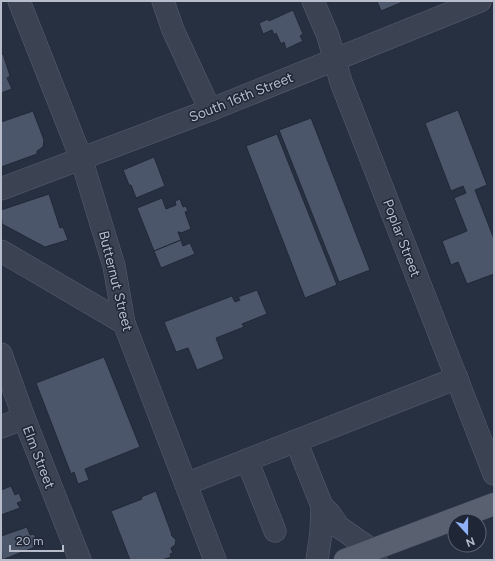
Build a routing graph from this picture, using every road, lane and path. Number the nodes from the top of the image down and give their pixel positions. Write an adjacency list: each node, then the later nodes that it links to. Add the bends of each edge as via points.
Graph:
1 (19, 1): 7 (street, Butternut Street)
2 (163, 1): 6 (street, via 173,30)
3 (313, 1): 5 (street, Poplar Street, via 328,36)
4 (480, 1): 5 (street, South 16th Street)
5 (334, 60): 6 (street, South 16th Street); 12 (street, Poplar Street)
6 (210, 110): 7 (street, South 16th Street)
7 (81, 158): 8 (street, South 16th Street); 10 (street, Butternut Street, via 114,266)
8 (1, 189)
9 (1, 251): 10 (street)
10 (124, 323): 18 (street, Butternut Street)
11 (1, 354): 13 (street, Elm Street)
12 (457, 378): 15 (street); 17 (street, Poplar Street)
13 (24, 418): 14 (street); 23 (street, Elm Street)
14 (1, 427)
15 (296, 441): 16 (street); 20 (street)
16 (247, 460): 18 (street); 21 (street)
17 (494, 474)
18 (186, 484): 24 (street, Butternut Street)
19 (494, 504): 22 (main road)
20 (322, 506): 22 (street, via 339,527); 25 (street)
21 (275, 531)
22 (374, 555): 26 (main road)
23 (80, 560)
24 (215, 560)
25 (317, 560)
26 (345, 560)

